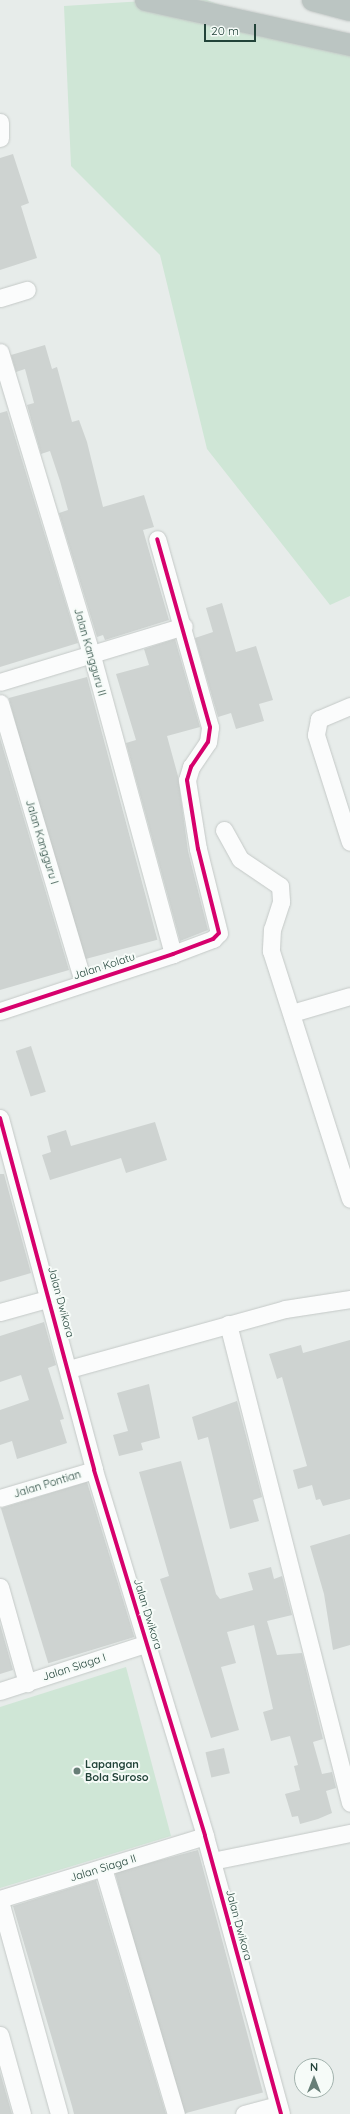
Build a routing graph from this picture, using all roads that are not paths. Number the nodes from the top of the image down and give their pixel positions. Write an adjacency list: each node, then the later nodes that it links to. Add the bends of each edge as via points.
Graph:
1 (146, 0): 4 (highway)
2 (314, 0): 3 (highway)
3 (350, 10)
4 (350, 45)
5 (0, 122): 6 (street)
6 (0, 138)
7 (27, 290): 8 (street)
8 (0, 298)
9 (0, 352): 12 (street, Jalan Kangguru II)
10 (157, 539): 11 (street)
11 (184, 626): 12 (street); 18 (street, Jalan Kolatu, via 210,727 208,742 191,767 187,780 198,849 219,928 213,939)
12 (92, 656): 13 (street); 18 (street, Jalan Kangguru II)
13 (0, 682)
14 (0, 703): 19 (street, Jalan Kangguru I)
15 (350, 706): 17 (street, via 319,718 316,735)
16 (224, 830): 22 (street, via 240,859 280,886 281,902 272,929 270,951)
17 (350, 842)
18 (173, 954): 19 (street, Jalan Kolatu)
19 (83, 982): 21 (street, Jalan Kolatu)
20 (350, 996): 22 (street)
21 (0, 1011)
22 (292, 1014): 25 (street)
23 (0, 1118): 24 (street, Jalan Dwikora)
24 (5, 1163): 26 (street, Jalan Dwikora)
25 (350, 1199)
26 (51, 1298): 28 (street); 30 (street, Jalan Dwikora)
27 (350, 1299): 29 (street, via 286,1309)
28 (0, 1312)
29 (228, 1324): 30 (street); 37 (street)
30 (69, 1369): 31 (street, Jalan Dwikora)
31 (94, 1470): 32 (street, Jalan Pontian); 34 (street, Jalan Dwikora)
32 (0, 1498)
33 (0, 1587): 35 (street)
34 (148, 1643): 35 (street, Jalan Siaga I); 39 (street, Jalan Dwikora)
35 (27, 1683): 36 (street, Jalan Siaga I)
36 (0, 1691)
37 (350, 1803)
38 (350, 1833): 40 (street)
39 (205, 1836): 40 (street, Jalan Dwikora); 41 (street, Jalan Siaga II)
40 (212, 1861): 44 (street, Jalan Dwikora)
41 (103, 1868): 42 (street, Jalan Siaga II); 47 (street)
42 (0, 1900): 46 (street)
43 (0, 2035): 45 (street)
44 (280, 2109): 48 (street)
45 (22, 2114)
46 (59, 2114)
47 (176, 2114)
48 (244, 2114)

